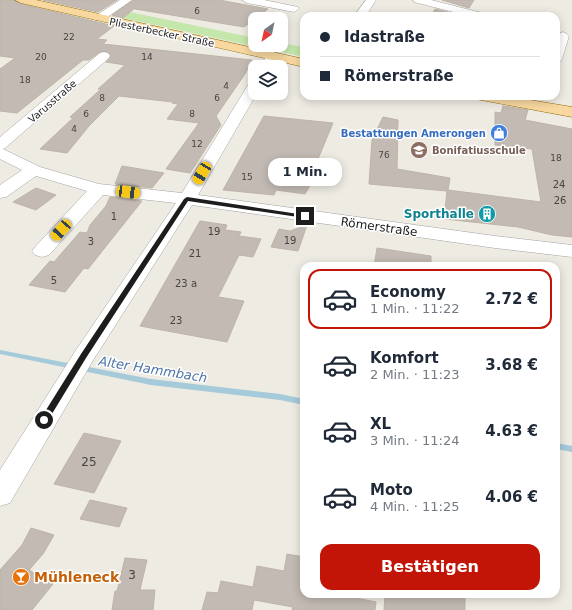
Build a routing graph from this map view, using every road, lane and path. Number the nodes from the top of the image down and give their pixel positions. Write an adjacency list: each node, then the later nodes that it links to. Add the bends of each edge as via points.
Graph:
1 (21, 0): 13 (main road, Pliesterbecker Straße)
2 (127, 0): 13 (street)
3 (247, 0): 8 (street)
4 (302, 0): 8 (street)
5 (371, 0): 9 (street)
6 (418, 0): 7 (street)
7 (430, 3): 10 (street); 11 (street)
8 (294, 9): 12 (street)
9 (363, 12)
10 (425, 12)
11 (466, 12)
12 (288, 15)
13 (99, 18): 15 (main road, Pliesterbecker Straße)
14 (564, 36): 16 (street)
15 (248, 47)
16 (560, 48)
17 (261, 52): 19 (main road, Pliesterbecker Straße)
18 (104, 56): 25 (street, Varusstraße)
19 (267, 60)
20 (288, 63): 21 (main road, Pliesterbecker Straße)
21 (300, 63)
22 (248, 97): 30 (street)
23 (504, 100): 24 (main road)
24 (572, 112)
25 (0, 145)
26 (0, 153): 27 (street, Römerstraße)
27 (34, 170): 28 (street, Römerstraße); 29 (street)
28 (99, 188): 30 (street, Römerstraße); 31 (street)
29 (0, 193)
30 (187, 199): 32 (street, Römerstraße, via 379,227); 33 (street, via 80,362)
31 (42, 251)
32 (572, 251)
33 (0, 494)

